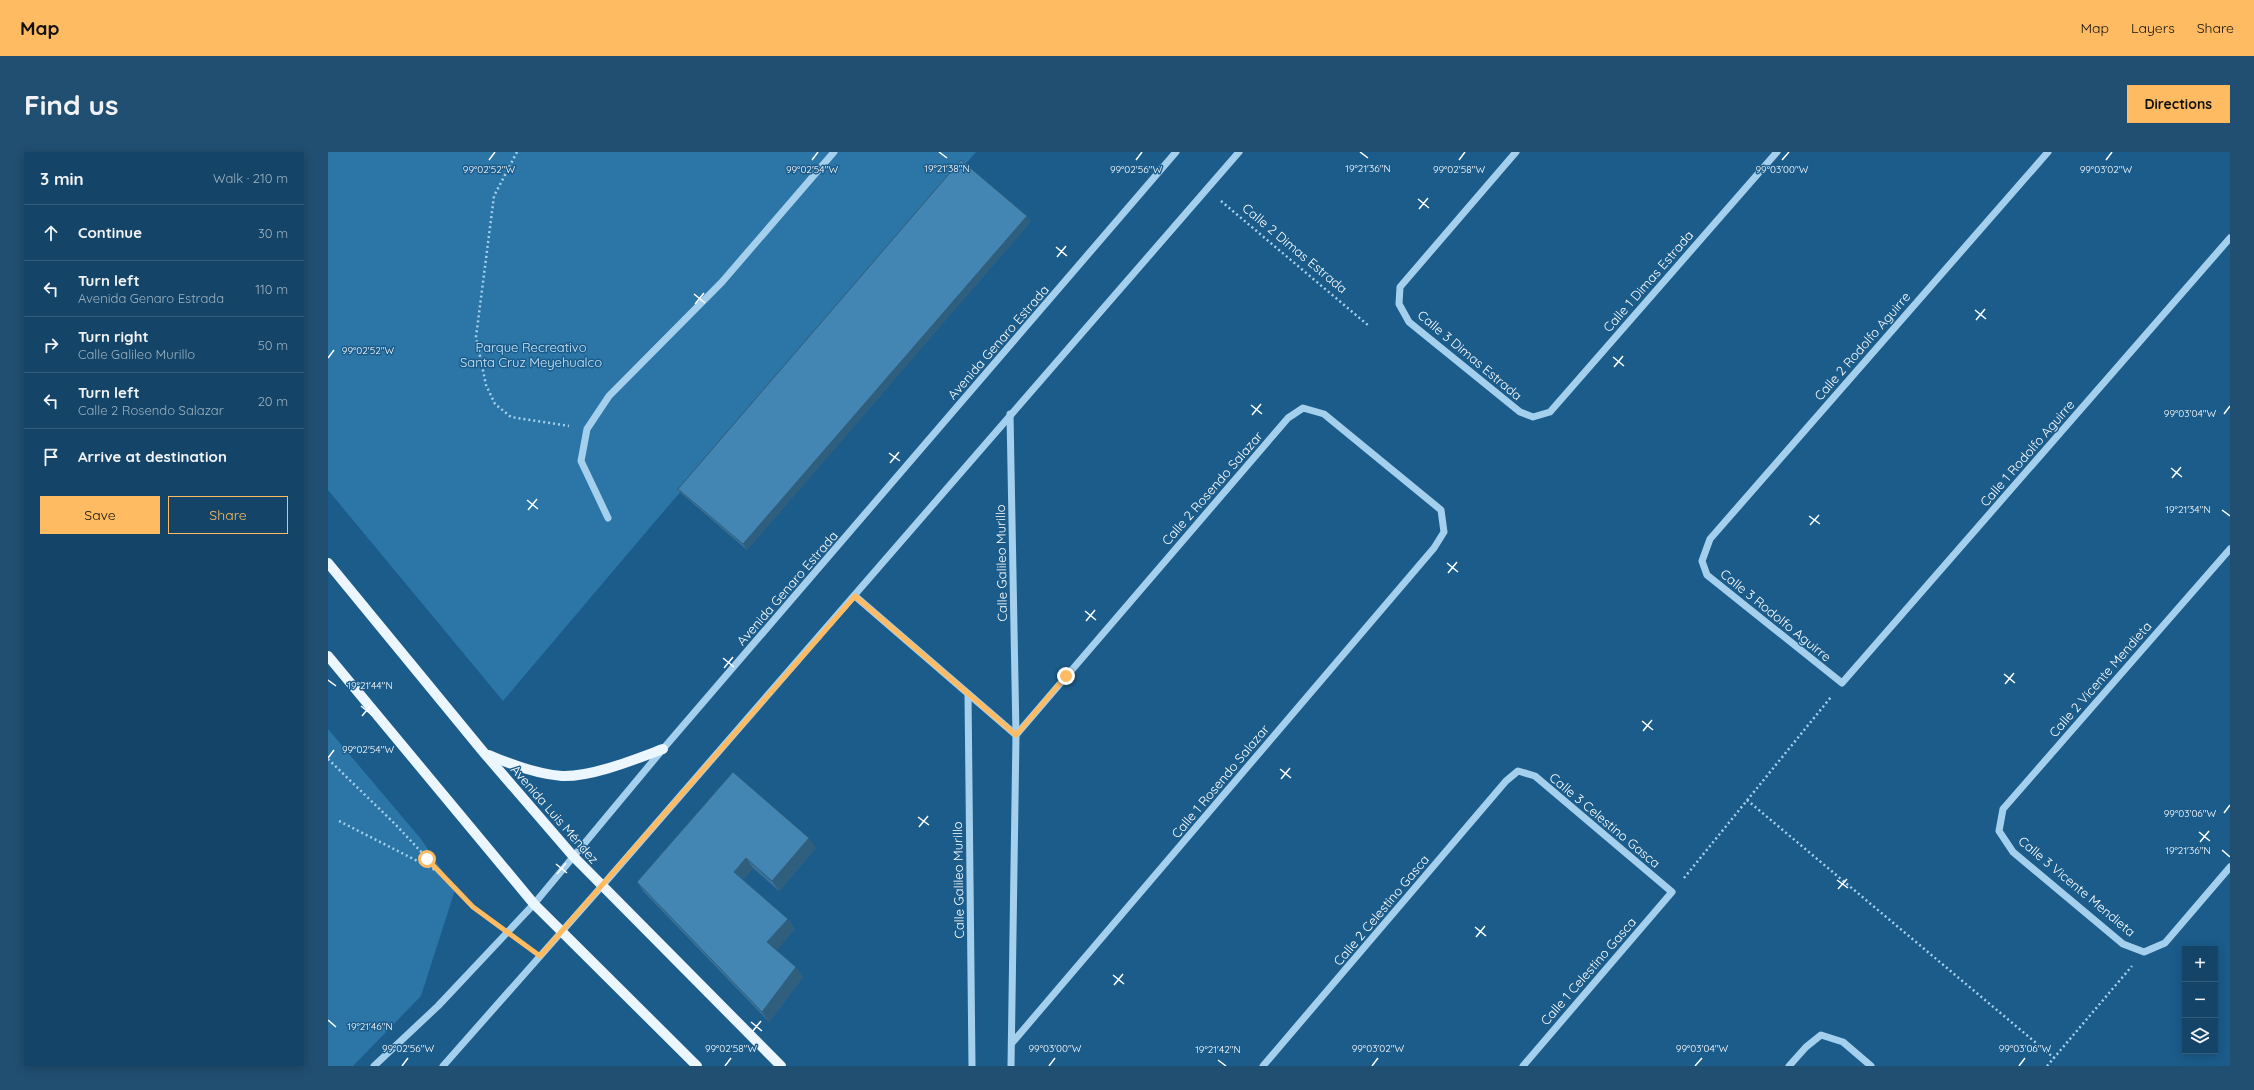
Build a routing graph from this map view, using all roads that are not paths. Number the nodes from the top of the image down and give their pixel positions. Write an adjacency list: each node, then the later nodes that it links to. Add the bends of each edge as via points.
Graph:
1 (834, 152): 10 (street, via 722,282 609,396 588,429 581,461)
2 (1176, 152): 20 (street, Avenida Genaro Estrada)
3 (1239, 152): 8 (street)
4 (1516, 152): 9 (street, Calle 3 Dimas Estrada, via 1400,287 1399,304 1409,322 1520,412)
5 (1777, 152): 9 (street, Calle 1 Dimas Estrada, via 1550,412)
6 (2048, 152): 13 (street, Calle 2 Rodolfo Aguirre, via 1710,538)
7 (2230, 238): 17 (street, Calle 1 Rodolfo Aguirre)
8 (1010, 414): 15 (street); 19 (street, Calle Galileo Murillo)
9 (1533, 417)
10 (608, 518)
11 (1444, 532): 19 (street, Calle 2 Rosendo Salazar, via 1441,510 1324,414 1302,408 1288,418); 30 (street, Calle 1 Rosendo Salazar, via 1434,548)
12 (2230, 548): 23 (street, Calle 2 Vicente Mendieta, via 2003,809)
13 (1702, 561): 17 (street, Calle 3 Rodolfo Aguirre, via 1707,575)
14 (328, 563): 21 (main road, Avenida Luis Méndez)
15 (855, 596): 18 (street); 26 (street)
16 (328, 656): 28 (main road)
17 (1842, 683)
18 (968, 694): 19 (street); 35 (street, Calle Galileo Murillo)
19 (1016, 735): 30 (street, Calle Galileo Murillo)
20 (663, 749): 21 (main road, via 607,769 564,776 519,768); 24 (street, Avenida Genaro Estrada)
21 (485, 754): 24 (main road, Avenida Luis Méndez)
22 (1518, 771): 27 (street, Calle 3 Celestino Gasca, via 1535,776); 37 (street, Calle 2 Celestino Gasca, via 1506,781)
23 (1999, 831): 25 (street, Calle 3 Vicente Mendieta, via 2013,852 2123,944 2144,952 2165,943)
24 (573, 856): 26 (main road, Avenida Luis Méndez); 28 (street, Avenida Genaro Estrada)
25 (2230, 867)
26 (602, 886): 29 (street); 34 (main road, Avenida Luis Méndez)
27 (1672, 892): 38 (street, Calle 1 Celestino Gasca)
28 (534, 904): 29 (main road); 31 (street, Avenida Genaro Estrada, via 438,1006)
29 (562, 931): 32 (street); 33 (main road)
30 (1012, 1044): 36 (street, Calle Galileo Murillo)
31 (374, 1066)
32 (444, 1066)
33 (697, 1066)
34 (781, 1066)
35 (972, 1066)
36 (1011, 1066)
37 (1263, 1066)
38 (1523, 1066)
39 (1789, 1066): 40 (street, via 1806,1046 1821,1035 1843,1042)
40 (1872, 1066)

